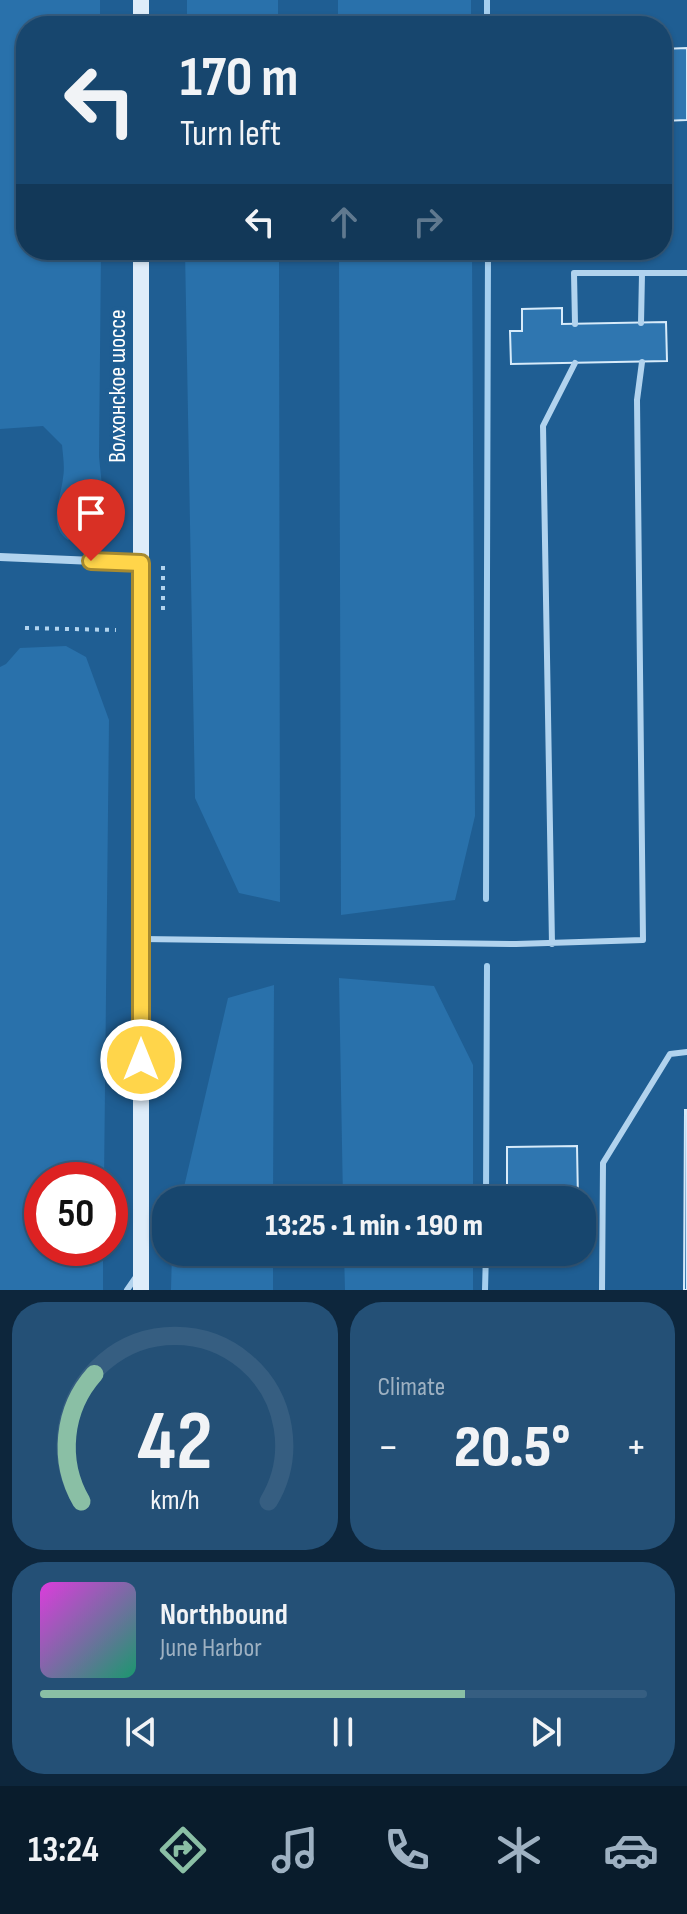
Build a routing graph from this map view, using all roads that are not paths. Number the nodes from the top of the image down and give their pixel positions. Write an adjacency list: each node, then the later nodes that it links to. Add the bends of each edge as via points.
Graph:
1 (141, 260): 9 (main road, Волхонское шоссе)
2 (687, 273): 3 (lane)
3 (642, 274): 4 (lane); 5 (lane, via 574,273)
4 (641, 323)
5 (575, 324)
6 (642, 362): 11 (lane, via 637,400 643,940)
7 (575, 363): 11 (lane, via 543,426)
8 (0, 557): 9 (street)
9 (141, 563): 10 (main road, Волхонское шоссе)
10 (141, 939): 11 (lane); 13 (main road, Волхонское шоссе)
11 (552, 944)
12 (687, 1052): 16 (lane, via 670,1054 603,1163)
13 (141, 1271): 14 (lane); 15 (main road, Волхонское шоссе)
14 (127, 1290)
15 (141, 1290)
16 (602, 1290)

